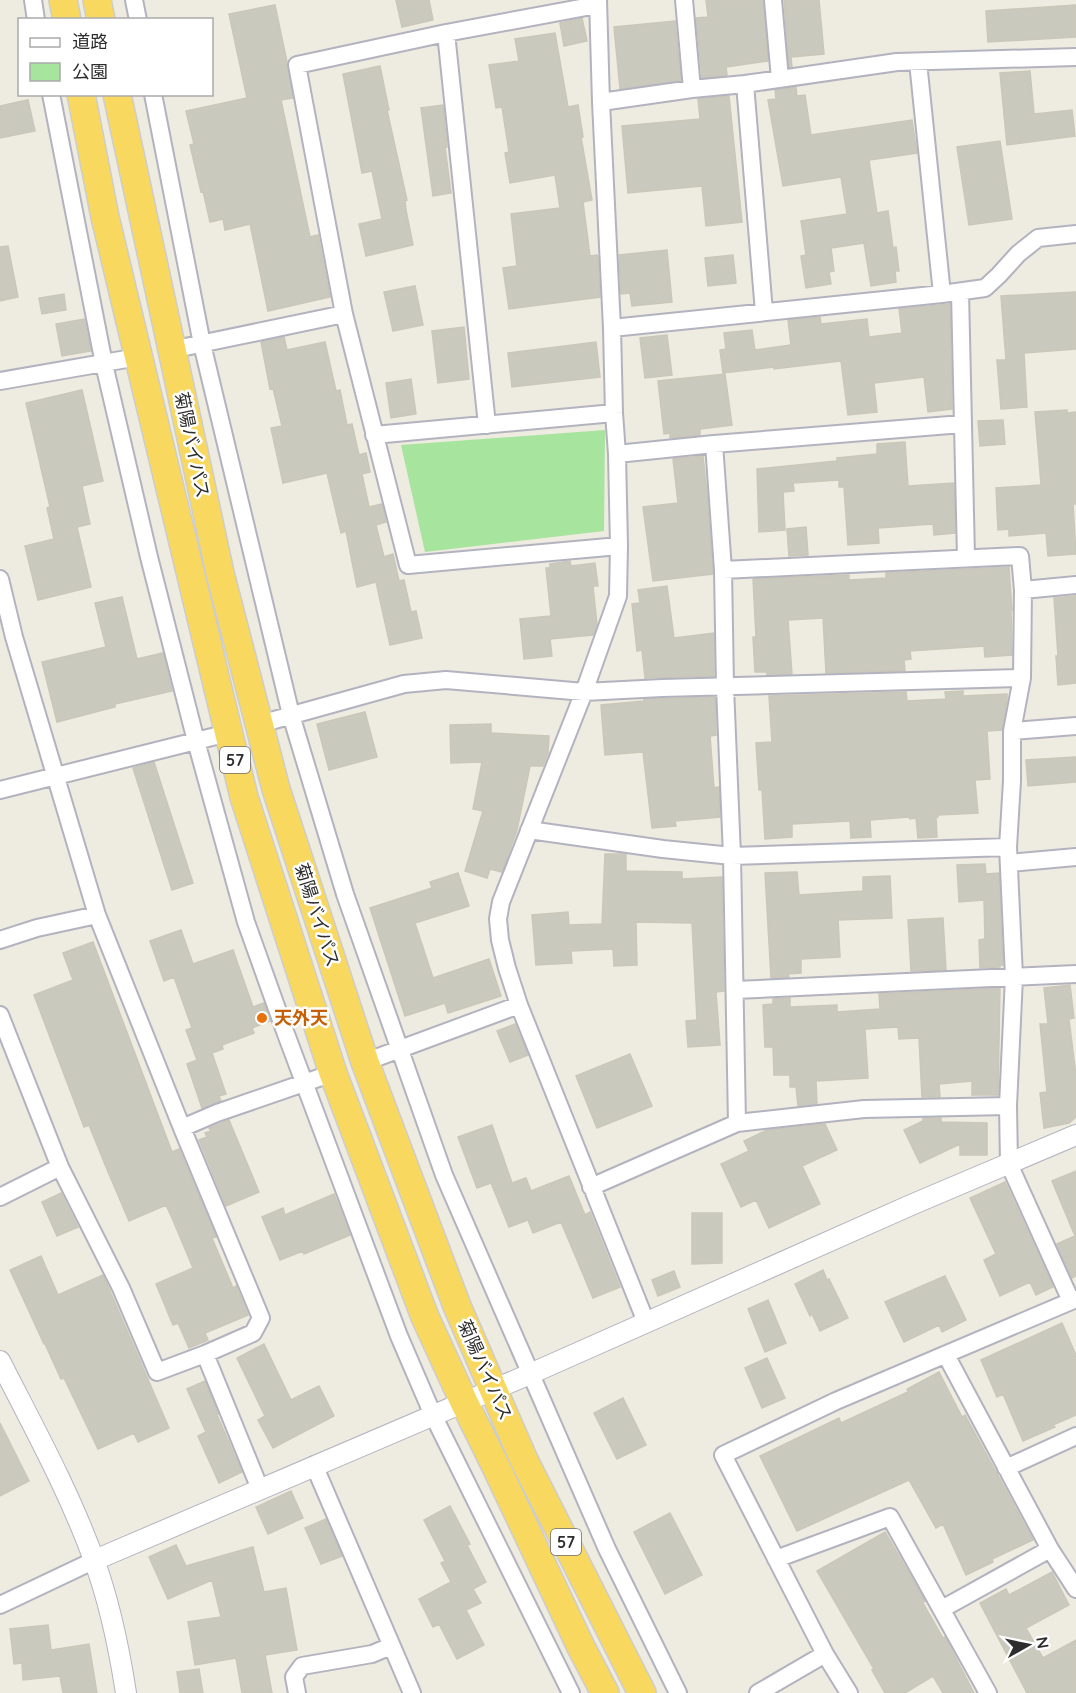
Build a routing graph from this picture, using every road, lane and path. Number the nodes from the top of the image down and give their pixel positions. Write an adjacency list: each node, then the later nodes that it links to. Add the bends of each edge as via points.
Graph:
1 (33, 0): 8 (street)
2 (63, 0): 9 (highway)
3 (97, 0): 10 (highway)
4 (134, 0): 11 (street)
5 (684, 0): 17 (street)
6 (773, 0): 15 (street)
7 (597, 2): 12 (street); 22 (street)
8 (36, 18)
9 (67, 18)
10 (101, 18)
11 (138, 18)
12 (446, 33): 27 (street, via 297,65); 36 (street)
13 (1076, 57): 14 (street)
14 (918, 62): 15 (street); 25 (street)
15 (780, 79): 16 (street)
16 (745, 84): 17 (street); 26 (street)
17 (692, 89): 22 (street)
18 (51, 96): 32 (street)
19 (81, 96): 31 (highway, 菊陽バイパス / 57)
20 (117, 96): 30 (highway, 菊陽バイパス / 57)
21 (153, 96): 29 (street)
22 (601, 102): 28 (street)
23 (1076, 234): 24 (street, via 1038,238 984,288)
24 (960, 292): 25 (street); 35 (street)
25 (942, 294): 26 (street)
26 (764, 312): 28 (street)
27 (344, 314): 29 (street); 37 (street)
28 (612, 328): 34 (street)
29 (202, 344): 30 (street); 50 (street)
30 (171, 350): 51 (highway, 菊陽バイパス / 57, via 220,573)
31 (138, 357): 32 (street); 54 (highway, 菊陽バイパス / 57)
32 (104, 364): 33 (street); 55 (street)
33 (0, 381)
34 (614, 413): 36 (street); 39 (street)
35 (962, 424): 38 (street); 41 (street)
36 (487, 425): 37 (street)
37 (374, 435): 40 (street, via 408,564)
38 (714, 444): 39 (street); 42 (street)
39 (617, 454): 40 (street)
40 (619, 546): 49 (street, via 618,596)
41 (966, 558): 42 (street); 45 (street, via 1020,556)
42 (723, 570): 48 (street)
43 (0, 579): 46 (street)
44 (1076, 585): 45 (street)
45 (1023, 590): 47 (street)
46 (7, 639): 56 (street)
47 (1022, 678): 48 (street); 53 (street)
48 (725, 687): 49 (street); 60 (street)
49 (584, 692): 50 (street, via 446,680 404,684); 58 (street)
50 (291, 715): 51 (street); 69 (street, via 345,894)
51 (260, 724): 70 (highway, 菊陽バイパス / 57, via 276,789)
52 (1076, 726): 53 (street)
53 (1012, 731): 59 (street)
54 (228, 733): 55 (street); 71 (highway, 菊陽バイパス / 57, via 244,797)
55 (196, 741): 56 (street); 72 (street, via 246,922)
56 (55, 776): 57 (street); 62 (street)
57 (0, 790)
58 (529, 830): 60 (street); 67 (street, via 501,902 498,920)
59 (1008, 855): 60 (street); 61 (street); 65 (street)
60 (732, 856): 66 (street)
61 (1076, 857)
62 (97, 915): 63 (street); 75 (street)
63 (0, 940)
64 (1076, 974): 65 (street)
65 (1014, 977): 66 (street); 73 (street)
66 (735, 990): 74 (street)
67 (519, 1005): 69 (street); 79 (street)
68 (0, 1015): 78 (street)
69 (400, 1050): 70 (street); 86 (street, via 444,1174)
70 (364, 1062): 87 (highway, 菊陽バイパス / 57, via 457,1306)
71 (333, 1073): 72 (street); 88 (highway, 菊陽バイパス / 57, via 425,1317)
72 (305, 1083): 75 (street); 89 (street)
73 (1008, 1106): 74 (street, via 864,1109); 77 (street)
74 (737, 1123): 79 (street)
75 (182, 1128): 83 (street, via 261,1317 253,1333)
76 (1076, 1135): 77 (street)
77 (1009, 1164): 81 (street); 82 (street)
78 (60, 1167): 80 (street); 83 (street, via 158,1372)
79 (591, 1187): 82 (street)
80 (0, 1197)
81 (1074, 1300): 84 (street)
82 (646, 1322): 86 (street)
83 (205, 1354): 93 (street)
84 (946, 1355): 92 (street); 95 (street, via 836,1401 723,1455)
85 (0, 1361): 96 (street, via 60,1479)
86 (530, 1374): 87 (street); 108 (street, via 607,1549)
87 (493, 1389): 88 (street); 107 (highway, 菊陽バイパス / 57, via 524,1460)
88 (464, 1402): 89 (street); 106 (highway, 菊陽バイパス / 57)
89 (432, 1415): 91 (street); 105 (street)
90 (1076, 1436): 92 (street)
91 (314, 1465): 93 (street); 100 (street)
92 (1006, 1468): 94 (street)
93 (260, 1489): 96 (street)
94 (1050, 1549): 97 (street); 99 (street)
95 (776, 1559): 99 (street, via 890,1517); 101 (street)
96 (94, 1560): 98 (street); 102 (street, via 116,1634)
97 (1076, 1589)
98 (0, 1605)
99 (942, 1609): 111 (street)
100 (391, 1646): 103 (street, via 372,1654 302,1666 294,1677); 104 (street)
101 (825, 1654): 109 (street); 110 (street)
102 (126, 1693)
103 (297, 1693)
104 (412, 1693)
105 (571, 1693)
106 (605, 1693)
107 (642, 1693)
108 (678, 1693)
109 (758, 1693)
110 (849, 1693)
111 (988, 1693)

